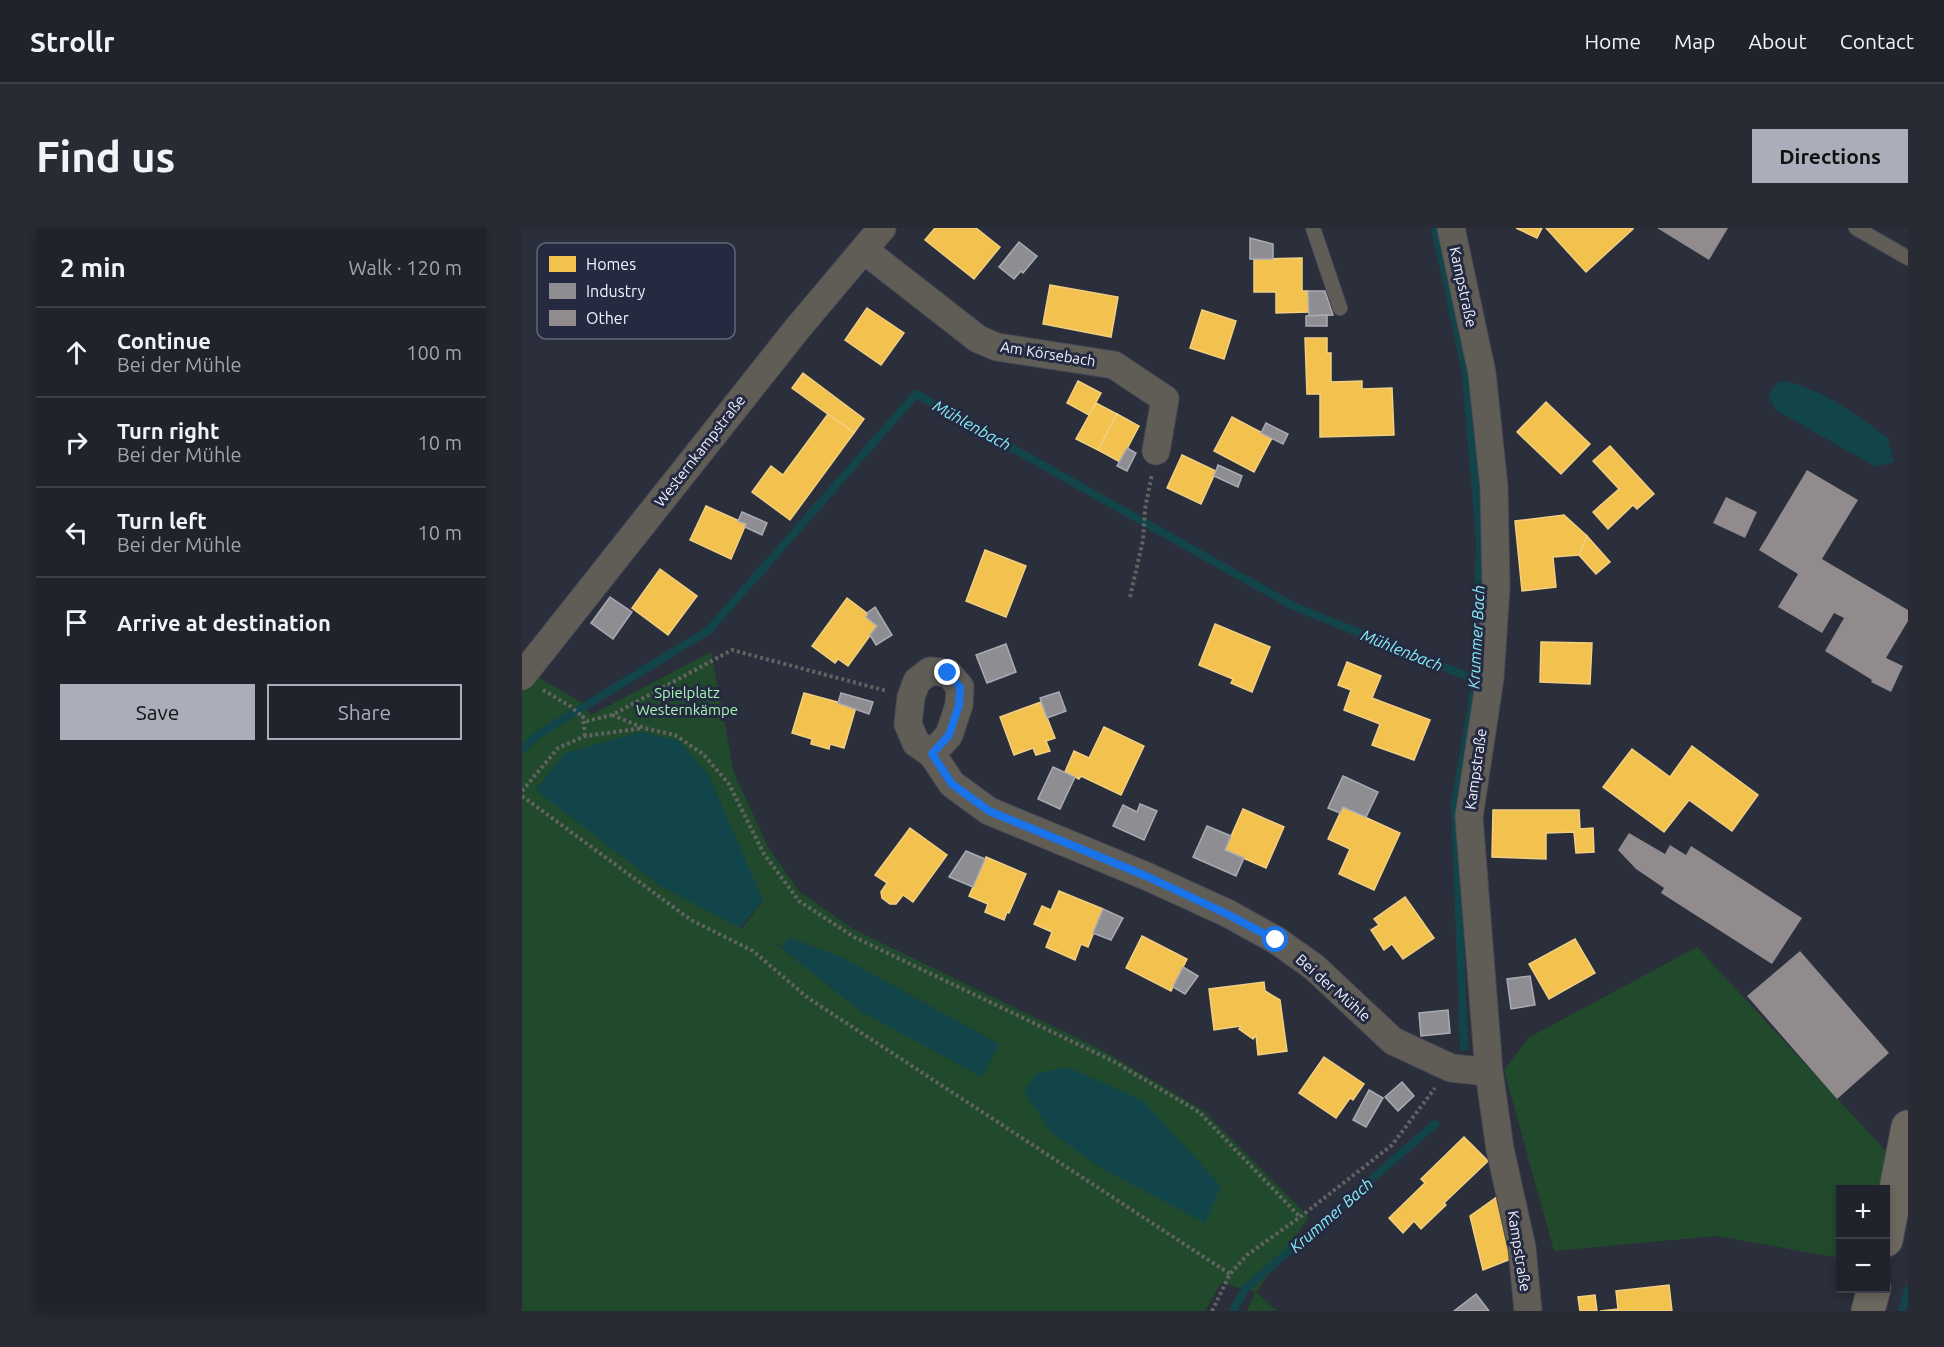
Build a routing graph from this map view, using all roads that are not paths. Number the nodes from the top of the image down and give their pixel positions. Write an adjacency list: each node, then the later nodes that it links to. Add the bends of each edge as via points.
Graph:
1 (882, 228): 5 (street, Westernkampstraße)
2 (1313, 228): 7 (lane)
3 (1451, 228): 11 (street, Kampstraße, via 1482,373 1494,487 1496,586 1490,678 1469,817)
4 (1856, 228): 6 (lane)
5 (864, 250): 8 (street, Am Körsebach, via 978,339 997,347 1114,365 1166,399); 9 (street, Westernkampstraße)
6 (1908, 258)
7 (1340, 308)
8 (1156, 451)
9 (522, 676)
10 (932, 754): 10 (street, Bei der Mühle, via 916,742 908,724 917,681 930,671 948,673 960,687 959,705 949,735); 11 (street, Bei der Mühle, via 952,784 989,811 1227,914 1276,940 1314,967 1393,1041 1451,1068)
11 (1489, 1072): 15 (street, Kampstraße, via 1500,1149 1522,1248)
12 (1908, 1127): 13 (street)
13 (1886, 1239)
14 (1873, 1293): 16 (street)
15 (1528, 1311)
16 (1868, 1311)

